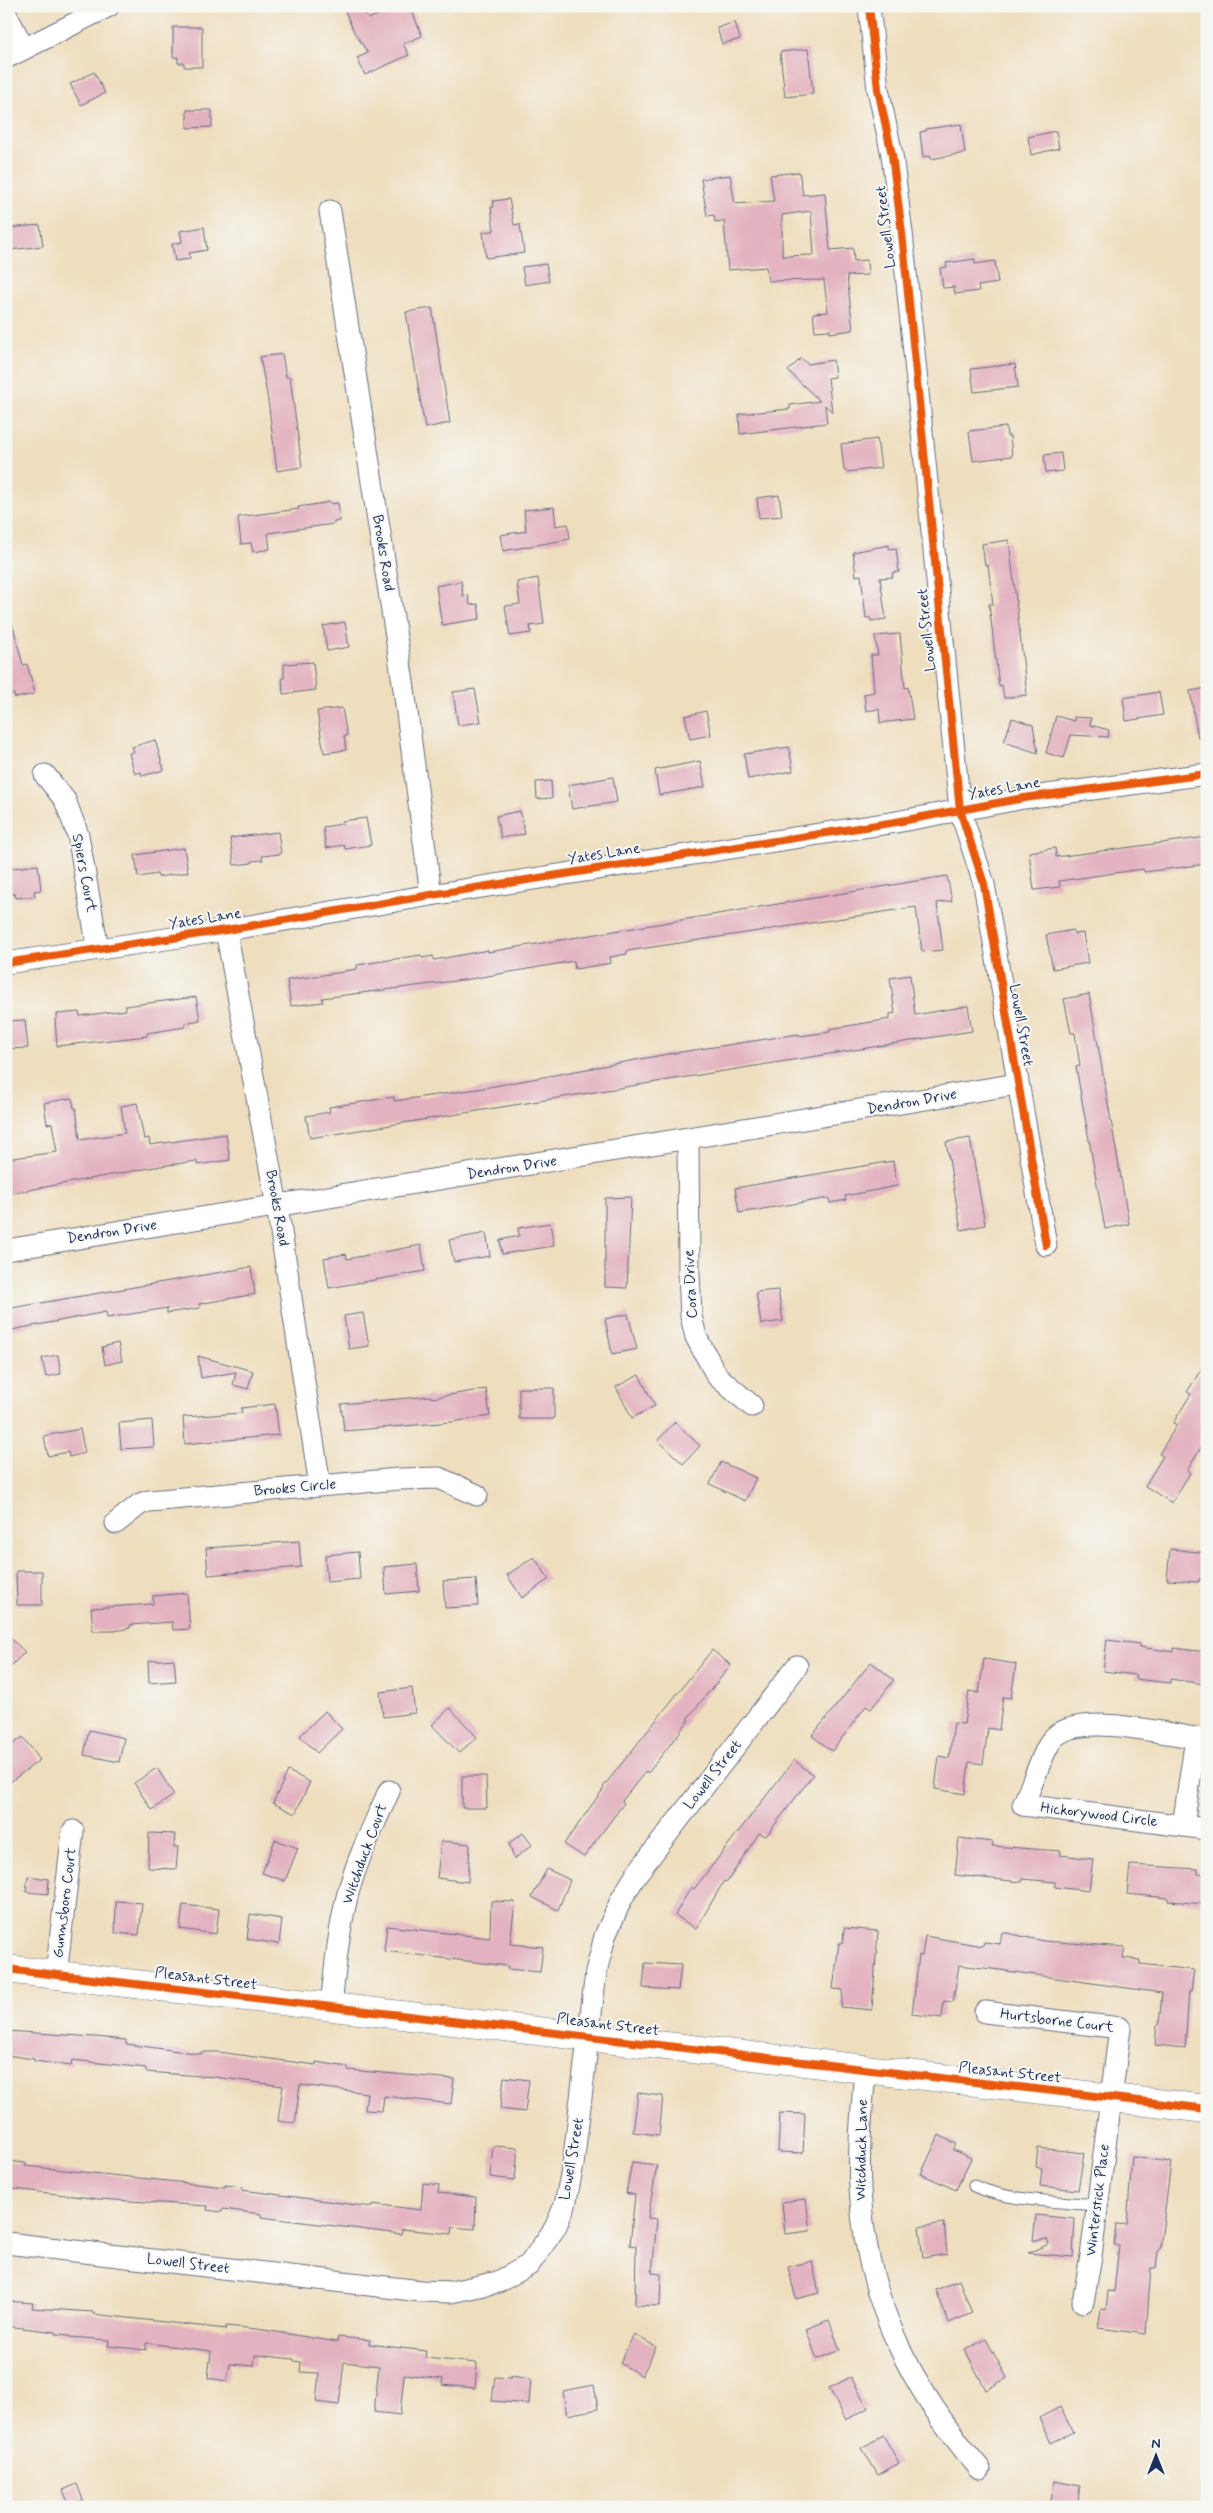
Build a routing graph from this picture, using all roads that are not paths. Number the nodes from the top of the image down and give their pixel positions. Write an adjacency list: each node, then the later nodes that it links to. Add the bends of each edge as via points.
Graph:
1 (109, 6): 4 (street)
2 (869, 6): 8 (street, Lowell Street, via 878,90 892,155 902,234)
3 (6, 14): 4 (street)
4 (15, 54)
5 (330, 211): 9 (street, Brooks Road, via 403,682)
6 (1207, 774): 8 (street, Yates Lane, via 1024,798)
7 (45, 775): 11 (street, Spiers Court, via 65,800 78,835)
8 (960, 810): 9 (street, Yates Lane); 13 (street, Lowell Street, via 984,884)
9 (431, 895): 10 (street, Yates Lane)
10 (226, 930): 11 (street, Yates Lane); 15 (street, Brooks Road)
11 (98, 949): 12 (street, Yates Lane)
12 (6, 963)
13 (1018, 1084): 14 (street, Dendron Drive); 16 (street, Lowell Street)
14 (688, 1139): 15 (street, Dendron Drive); 18 (street, Cora Drive, via 689,1274 691,1316 696,1337 717,1376)
15 (277, 1206): 17 (street, Dendron Drive); 19 (street, Brooks Road)
16 (1046, 1245)
17 (6, 1250)
18 (752, 1406)
19 (320, 1486): 20 (street, Brooks Circle, via 439,1478); 21 (street, Brooks Circle, via 148,1501)
20 (477, 1495)
21 (116, 1523)
22 (797, 1666): 31 (street, Lowell Street, via 638,1872 622,1898 605,1936 596,1972)
23 (389, 1791): 29 (street, Witchduck Court, via 363,1850 348,1896 338,1938)
24 (1183, 1826): 24 (street, Hickorywood Circle, via 1196,1738 1113,1726 1072,1726 1051,1740 1023,1805); 25 (street, Hickorywood Circle)
25 (1207, 1829)
26 (73, 1831): 28 (street, Gunnsboro Court)
27 (6, 1969): 28 (street, Pleasant Street)
28 (56, 1975): 29 (street, Pleasant Street)
29 (331, 2007): 31 (street, Pleasant Street)
30 (985, 2012): 33 (street, Hurtsborne Court, via 1120,2028)
31 (588, 2037): 32 (street, Pleasant Street); 37 (street, Lowell Street, via 573,2165 565,2205 555,2228 529,2265 498,2282 451,2292 421,2291)
32 (865, 2070): 33 (street, Pleasant Street); 39 (street, Witchduck Lane, via 860,2188 867,2250 881,2303 910,2372 952,2436)
33 (1110, 2098): 34 (street, Pleasant Street); 36 (street, Winterstick Place)
34 (1207, 2109)
35 (974, 2186): 36 (lane, via 991,2194)
36 (1098, 2205): 38 (street, Winterstick Place)
37 (6, 2243)
38 (1083, 2302)
39 (980, 2470)

